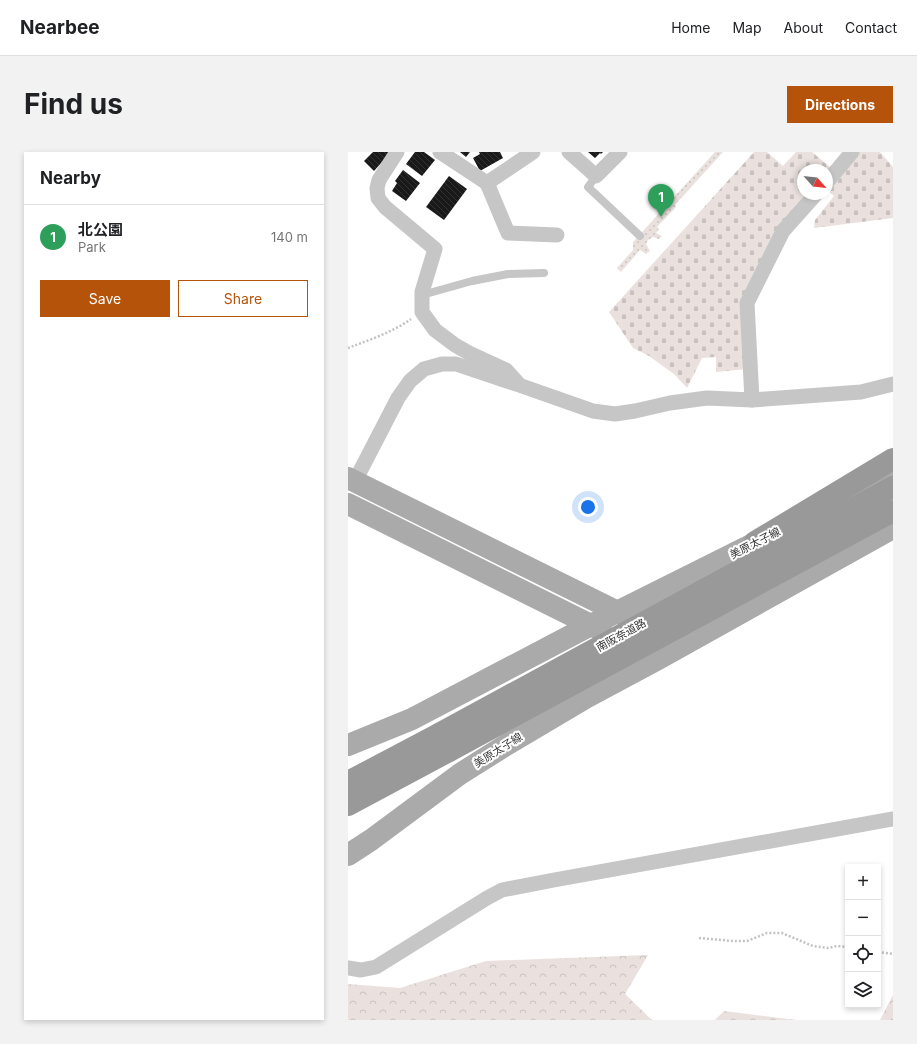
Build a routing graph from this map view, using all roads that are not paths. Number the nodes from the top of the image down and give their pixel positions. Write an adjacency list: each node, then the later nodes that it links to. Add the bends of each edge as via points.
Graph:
1 (397, 152): 14 (street, via 380,180 377,188 378,198 385,207 435,249)
2 (440, 152): 9 (street)
3 (532, 152): 9 (street)
4 (569, 152): 8 (street)
5 (620, 152): 8 (street)
6 (852, 152): 7 (street)
7 (833, 175)
8 (596, 176): 12 (lane, via 588,187)
9 (487, 183): 11 (street, via 508,233)
10 (811, 200): 17 (street, via 783,231 747,303)
11 (557, 235)
12 (640, 236)
13 (544, 273): 14 (lane, via 508,274)
14 (422, 295): 16 (street, via 422,312 435,330 469,353 506,370)
15 (893, 384): 17 (street, via 861,392)
16 (519, 385): 17 (street, via 593,411 615,414 707,398); 20 (street, via 456,364 442,364 424,369 410,381 398,398)
17 (752, 400)
18 (893, 459): 25 (highway)
19 (893, 475): 25 (main road, 美原太子線)
20 (351, 480): 26 (main road)
21 (893, 487): 30 (highway, 南阪奈道路, bridge)
22 (348, 504): 27 (main road)
23 (893, 511): 30 (highway, 南阪奈道路, bridge)
24 (893, 528): 28 (main road, 美原太子線)
25 (755, 542): 26 (main road, 美原太子線)
26 (618, 612): 27 (main road, 美原太子線); 28 (main road)
27 (591, 625): 29 (main road); 31 (main road, 美原太子線, via 412,719)
28 (683, 645): 29 (main road, 美原太子線)
29 (658, 659): 35 (main road, 美原太子線, via 587,697 460,774)
30 (444, 742): 32 (highway, 南阪奈道路); 33 (highway, 南阪奈道路)
31 (348, 745)
32 (348, 782)
33 (348, 805)
34 (893, 819): 36 (street, via 502,890 376,967 361,970)
35 (348, 855)
36 (348, 968)

